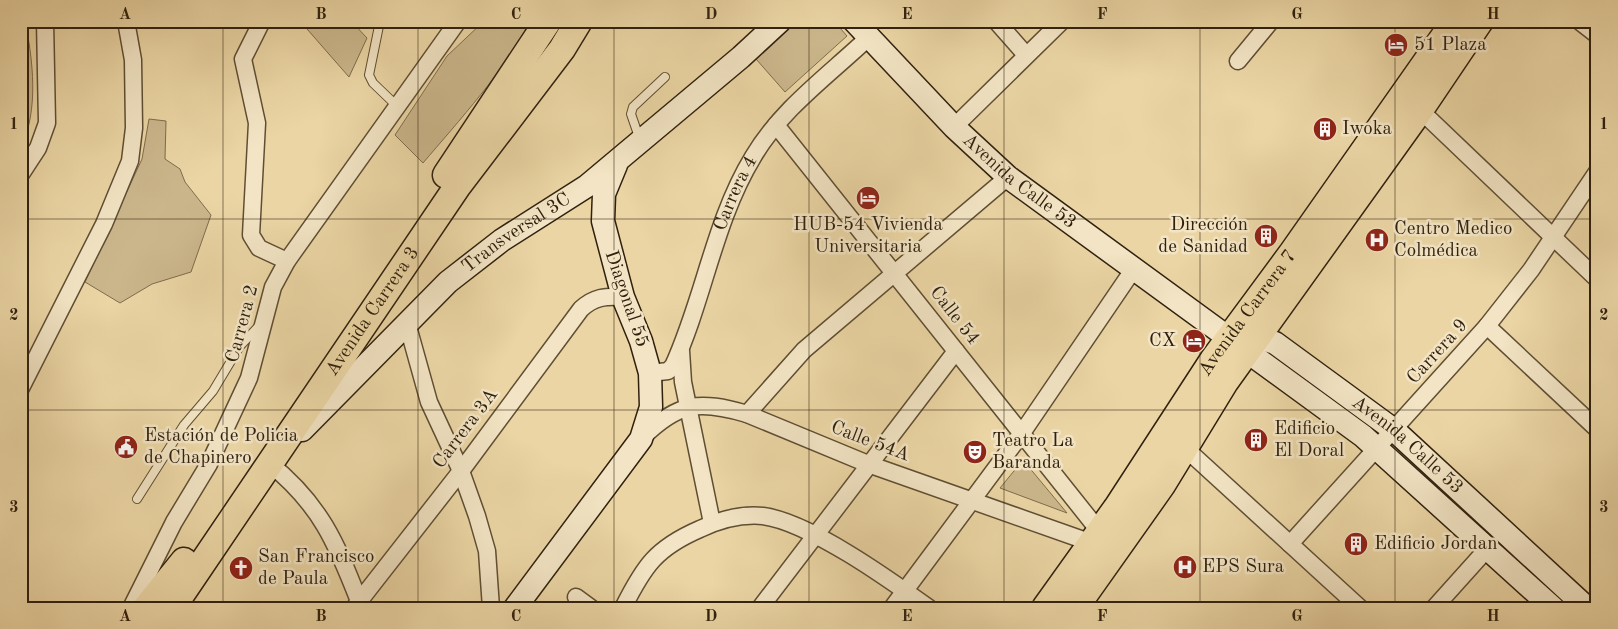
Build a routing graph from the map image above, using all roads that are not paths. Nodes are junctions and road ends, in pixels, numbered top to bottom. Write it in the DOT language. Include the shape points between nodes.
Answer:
graph roads {
  1 [pos="45,21"];
  2 [pos="126,21"];
  3 [pos="262,21"];
  4 [pos="380,21"];
  5 [pos="458,21"];
  6 [pos="548,21"];
  7 [pos="579,21"];
  8 [pos="780,21"];
  9 [pos="996,21"];
  10 [pos="1062,21"];
  11 [pos="1271,21"];
  12 [pos="1480,21"];
  13 [pos="1579,21"];
  14 [pos="1447,25"];
  15 [pos="861,29"];
  16 [pos="1597,35"];
  17 [pos="1026,55"];
  18 [pos="1238,61"];
  19 [pos="665,78"];
  20 [pos="398,107"];
  21 [pos="1420,110"];
  22 [pos="776,125"];
  23 [pos="954,127"];
  24 [pos="640,142"];
  25 [pos="619,159"];
  26 [pos="1597,172"];
  27 [pos="21,174"];
  28 [pos="1008,178"];
  29 [pos="1553,237"];
  30 [pos="287,261"];
  31 [pos="1133,270"];
  32 [pos="895,274"];
  33 [pos="1597,279"];
  34 [pos="623,297"];
  35 [pos="408,323"];
  36 [pos="262,324"];
  37 [pos="1487,326"];
  38 [pos="1242,340"];
  39 [pos="681,349"];
  40 [pos="956,352"];
  41 [pos="650,373"];
  42 [pos="21,388"];
  43 [pos="688,407"];
  44 [pos="747,414"];
  45 [pos="1597,429"];
  46 [pos="1394,430"];
  47 [pos="1022,433"];
  48 [pos="641,439"];
  49 [pos="1185,448"];
  50 [pos="1377,448"];
  51 [pos="269,463"];
  52 [pos="868,464"];
  53 [pos="461,471"];
  54 [pos="137,499"];
  55 [pos="970,500"];
  56 [pos="712,523"];
  57 [pos="814,536"];
  58 [pos="1096,537"];
  59 [pos="1290,544"];
  60 [pos="1487,549"];
  61 [pos="904,590"];
  62 [pos="576,597"];
  63 [pos="356,604"];
  64 [pos="131,608"];
  65 [pos="146,608"];
  66 [pos="172,608"];
  67 [pos="491,608"];
  68 [pos="515,608"];
  69 [pos="591,608"];
  70 [pos="623,608"];
  71 [pos="760,608"];
  72 [pos="892,608"];
  73 [pos="929,608"];
  74 [pos="1045,608"];
  75 [pos="1075,608"];
  76 [pos="1360,608"];
  77 [pos="1434,608"];
  78 [pos="1553,608"];
  79 [pos="1588,608"];
  1 -- 27 [label="street" via="47,123 38,148"];
  2 -- 42 [label="street" via="133,60 134,128 130,161 104,224"];
  3 -- 30 [label="street" via="243,59 257,123 251,235 259,248"];
  4 -- 20 [label="lane" via="369,75"];
  5 -- 20 [label="street, Carrera 2"];
  6 -- 65 [label="main road, Avenida Carrera 3" via="193,548"];
  7 -- 51 [label="main road, Avenida Carrera 3" via="562,49 458,187"];
  8 -- 24 [label="main road, Transversal 3C"];
  9 -- 17 [label="street"];
  10 -- 17 [label="street"];
  11 -- 18 [label="street"];
  12 -- 21 [label="main road, Avenida Carrera 7"];
  13 -- 16 [label="street"];
  14 -- 38 [label="main road, Avenida Carrera 7"];
  15 -- 22 [label="street, Carrera 4"];
  15 -- 23 [label="main road, Avenida Calle 53"];
  17 -- 23 [label="street"];
  19 -- 24 [label="lane" via="633,107 631,114"];
  20 -- 30 [label="street, Carrera 2"];
  21 -- 29 [label="street"];
  21 -- 38 [label="main road, Avenida Carrera 7"];
  22 -- 32 [label="street, Calle 54"];
  22 -- 39 [label="street, Carrera 4" via="753,157 733,197"];
  23 -- 28 [label="main road, Avenida Calle 53"];
  24 -- 25 [label="main road, Transversal 3C"];
  25 -- 34 [label="main road, Diagonal 55" via="608,181 602,207 605,234"];
  25 -- 35 [label="main road, Transversal 3C" via="587,186 477,258"];
  26 -- 29 [label="street, Carrera 9"];
  28 -- 31 [label="main road, Avenida Calle 53"];
  28 -- 32 [label="street"];
  29 -- 33 [label="street"];
  29 -- 37 [label="street, Carrera 9" via="1532,270"];
  30 -- 36 [label="street, Carrera 2" via="272,287"];
  31 -- 38 [label="main road, Avenida Calle 53" via="1203,320"];
  31 -- 47 [label="street"];
  32 -- 40 [label="street, Calle 54"];
  32 -- 44 [label="street" via="804,350"];
  34 -- 41 [label="main road, Diagonal 55"];
  34 -- 53 [label="street, Carrera 3A" via="605,296 588,302 581,309"];
  35 -- 51 [label="main road, Transversal 3C"];
  35 -- 53 [label="street" via="429,402"];
  36 -- 54 [label="lane" via="240,346 213,391 184,425"];
  36 -- 64 [label="street, Carrera 2" via="249,378 209,464 174,522"];
  37 -- 45 [label="street"];
  37 -- 46 [label="street, Carrera 9"];
  38 -- 46 [label="main road, Avenida Calle 53" via="1275,343"];
  38 -- 49 [label="main road, Avenida Carrera 7" via="1225,382"];
  38 -- 50 [label="main road, Avenida Calle 53"];
  38 -- 58 [label="main road, Avenida Carrera 7"];
  39 -- 41 [label="street, Carrera 4" via="668,371"];
  39 -- 43 [label="street"];
  40 -- 47 [label="street, Calle 54"];
  40 -- 52 [label="street"];
  41 -- 48 [label="main road, Diagonal 55" via="651,407"];
  43 -- 44 [label="street, Calle 54A" via="708,406"];
  43 -- 48 [label="street, Calle 54A" via="668,414"];
  43 -- 56 [label="street"];
  44 -- 52 [label="street, Calle 54A"];
  46 -- 50 [label="street, Carrera 9"];
  46 -- 79 [label="main road, Avenida Calle 53"];
  47 -- 55 [label="street"];
  47 -- 58 [label="street, Calle 54"];
  48 -- 68 [label="main road"];
  49 -- 59 [label="street"];
  49 -- 75 [label="main road, Avenida Carrera 7" via="1144,513"];
  50 -- 59 [label="street, Carrera 9"];
  50 -- 60 [label="main road, Avenida Calle 53"];
  51 -- 63 [label="street" via="301,490 319,514 338,548"];
  51 -- 66 [label="main road, Avenida Carrera 3"];
  52 -- 55 [label="street, Calle 54A"];
  52 -- 57 [label="street"];
  53 -- 63 [label="street, Carrera 3A"];
  53 -- 67 [label="street" via="487,551"];
  55 -- 58 [label="street, Calle 54A"];
  55 -- 61 [label="street"];
  56 -- 57 [label="street" via="736,517 762,516"];
  56 -- 70 [label="street" via="674,540 655,556 637,579"];
  57 -- 61 [label="street"];
  57 -- 71 [label="street"];
  58 -- 74 [label="main road, Avenida Carrera 7"];
  59 -- 76 [label="street"];
  60 -- 77 [label="street"];
  60 -- 78 [label="main road, Avenida Calle 53"];
  61 -- 72 [label="street"];
  61 -- 73 [label="street"];
  62 -- 69 [label="street"];
}
